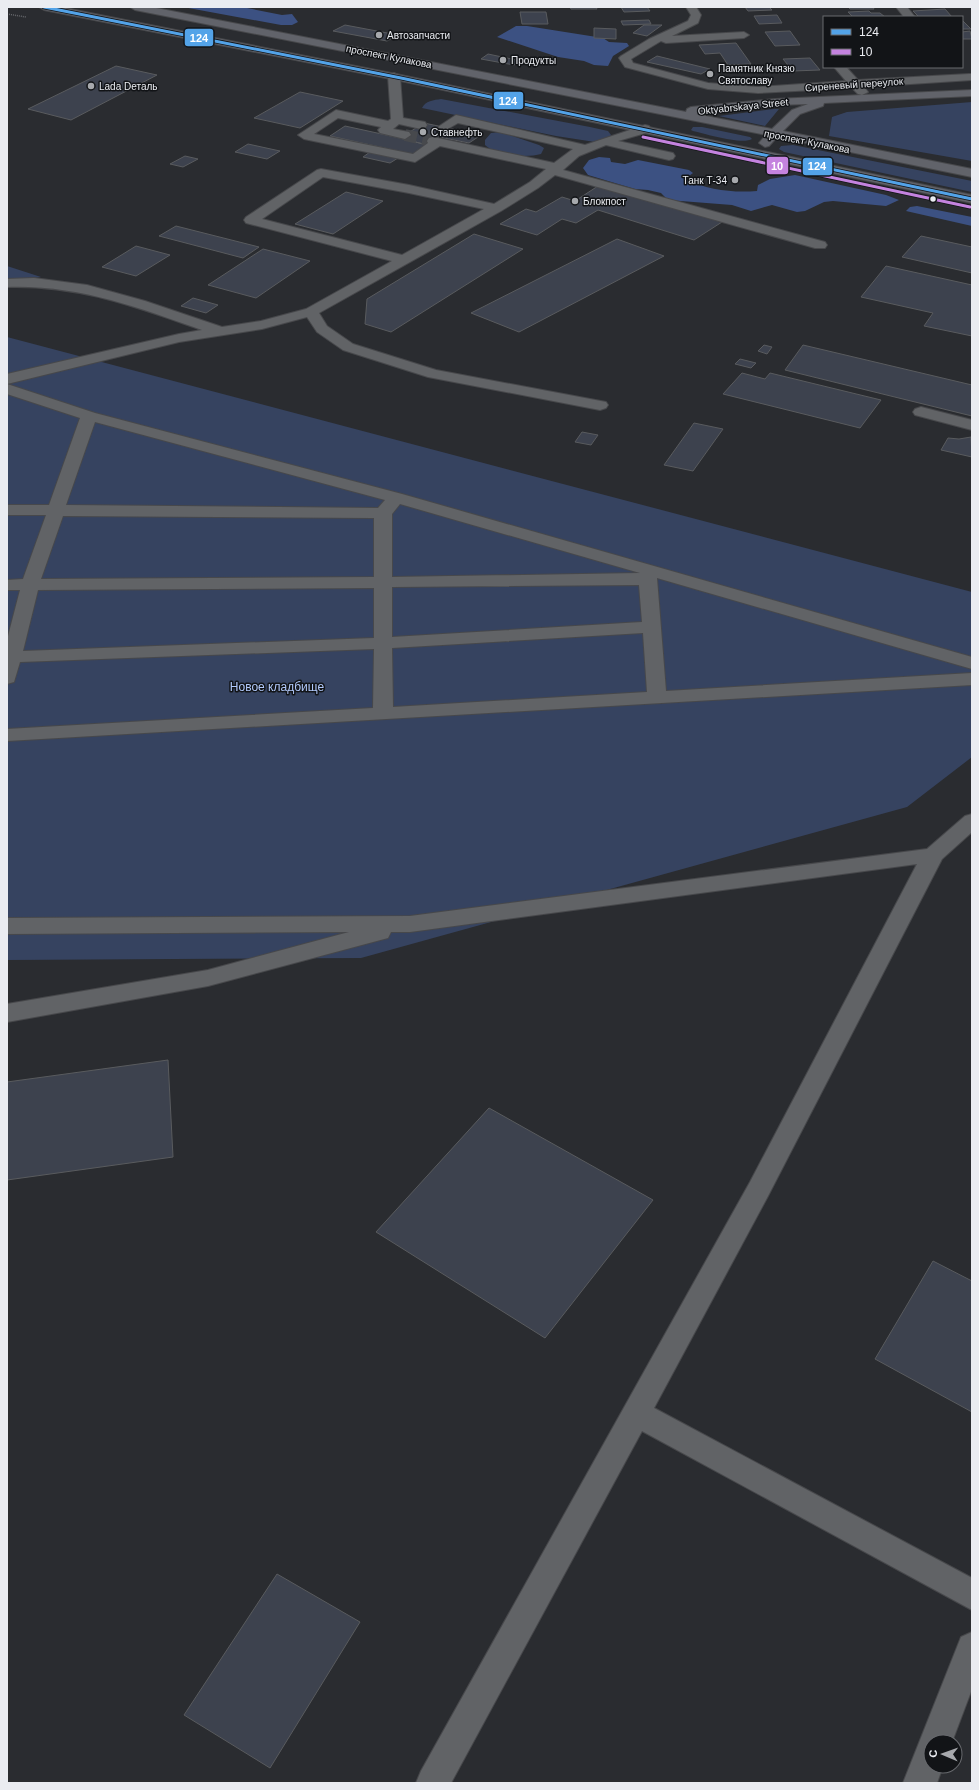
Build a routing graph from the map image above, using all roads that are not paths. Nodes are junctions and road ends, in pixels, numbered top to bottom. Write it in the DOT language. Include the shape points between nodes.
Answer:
graph roads {
  1 [pos="44,7"];
  2 [pos="135,7"];
  3 [pos="691,7"];
  4 [pos="901,7"];
  5 [pos="909,16"];
  6 [pos="744,34"];
  7 [pos="653,41"];
  8 [pos="841,68"];
  9 [pos="960,68"];
  10 [pos="394,76"];
  11 [pos="971,78"];
  12 [pos="856,84"];
  13 [pos="972,93"];
  14 [pos="867,97"];
  15 [pos="844,99"];
  16 [pos="642,106"];
  17 [pos="708,108"];
  18 [pos="677,113"];
  19 [pos="394,122"];
  20 [pos="421,125"];
  21 [pos="444,127"];
  22 [pos="498,127"];
  23 [pos="645,129"];
  24 [pos="405,135"];
  25 [pos="775,135"];
  26 [pos="607,142"];
  27 [pos="480,143"];
  28 [pos="588,149"];
  29 [pos="753,152"];
  30 [pos="669,156"];
  31 [pos="556,169"];
  32 [pos="972,173"];
  33 [pos="972,199"];
  34 [pos="496,208"];
  35 [pos="820,245"];
  36 [pos="406,260"];
  37 [pos="7,283"];
  38 [pos="311,312"];
  39 [pos="221,331"];
  40 [pos="7,379"];
  41 [pos="7,389"];
  42 [pos="600,405"];
  43 [pos="921,412"];
  44 [pos="89,416"];
  45 [pos="972,424"];
  46 [pos="396,498"];
  47 [pos="7,510"];
  48 [pos="57,510"];
  49 [pos="383,513"];
  50 [pos="648,575"];
  51 [pos="382,583"];
  52 [pos="7,585"];
  53 [pos="30,585"];
  54 [pos="652,627"];
  55 [pos="382,644"];
  56 [pos="9,657"];
  57 [pos="972,663"];
  58 [pos="7,678"];
  59 [pos="972,679"];
  60 [pos="657,696"];
  61 [pos="383,712"];
  62 [pos="7,735"];
  63 [pos="972,821"];
  64 [pos="933,855"];
  65 [pos="410,924"];
  66 [pos="7,926"];
  67 [pos="7,1013"];
  68 [pos="636,1413"];
  69 [pos="972,1595"];
  70 [pos="972,1648"];
  71 [pos="939,1734"];
  72 [pos="433,1783"];
  1 -- 10 [label="main road, проспект Кулакова"];
  2 -- 16 [label="main road, проспект Кулакова"];
  3 -- 7 [label="street, Сиреневый переулок" via="696,15 693,22"];
  4 -- 5 [label="street"];
  6 -- 7 [label="street"];
  7 -- 12 [label="street, Сиреневый переулок" via="625,58 629,65 708,86 735,89"];
  8 -- 12 [label="street"];
  9 -- 11 [label="street"];
  10 -- 19 [label="street"];
  10 -- 23 [label="main road, проспект Кулакова"];
  11 -- 12 [label="street, Сиреневый переулок"];
  12 -- 14 [label="street"];
  13 -- 14 [label="main road, Oktyabrskaya Street"];
  14 -- 15 [label="main road, Oktyabrskaya Street"];
  15 -- 17 [label="main road, Oktyabrskaya Street"];
  15 -- 25 [label="main road, Oktyabrskaya Street" via="796,112"];
  16 -- 17 [label="main road, проспект Кулакова"];
  16 -- 18 [label="main road, проспект Кулакова"];
  17 -- 18 [label="main road, Oktyabrskaya Street"];
  18 -- 23 [label="main road, Oktyabrskaya Street"];
  18 -- 25 [label="main road, проспект Кулакова"];
  19 -- 20 [label="street"];
  19 -- 24 [label="street" via="384,130"];
  19 -- 27 [label="street" via="336,114 304,135 415,158 435,142"];
  21 -- 22 [label="street" via="456,119"];
  22 -- 27 [label="street"];
  22 -- 28 [label="street"];
  23 -- 26 [label="street"];
  23 -- 29 [label="main road, проспект Кулакова"];
  25 -- 29 [label="main road, Oktyabrskaya Street"];
  25 -- 32 [label="main road, проспект Кулакова"];
  26 -- 28 [label="street"];
  26 -- 30 [label="street"];
  27 -- 31 [label="street"];
  28 -- 31 [label="street" via="576,153"];
  29 -- 33 [label="main road, проспект Кулакова"];
  31 -- 34 [label="street"];
  31 -- 35 [label="street"];
  34 -- 36 [label="street"];
  34 -- 36 [label="street" via="320,173 250,220"];
  36 -- 38 [label="street"];
  37 -- 39 [label="street" via="25,281 59,284 99,292"];
  38 -- 39 [label="street" via="262,325"];
  38 -- 42 [label="street" via="322,329 348,347 433,374"];
  39 -- 40 [label="street" via="179,338"];
  41 -- 44 [label="street"];
  43 -- 45 [label="street"];
  44 -- 46 [label="street"];
  44 -- 48 [label="street"];
  46 -- 49 [label="street"];
  46 -- 50 [label="street"];
  47 -- 48 [label="street"];
  48 -- 49 [label="street"];
  48 -- 53 [label="street"];
  49 -- 51 [label="street"];
  50 -- 51 [label="street"];
  50 -- 54 [label="street"];
  50 -- 57 [label="street"];
  51 -- 53 [label="street"];
  51 -- 55 [label="street"];
  52 -- 53 [label="street"];
  53 -- 56 [label="street"];
  54 -- 55 [label="street"];
  54 -- 60 [label="street"];
  55 -- 56 [label="street"];
  55 -- 61 [label="street"];
  56 -- 58 [label="street"];
  59 -- 60 [label="street"];
  60 -- 61 [label="street"];
  61 -- 62 [label="street"];
  63 -- 64 [label="street"];
  64 -- 65 [label="street"];
  64 -- 68 [label="street" via="759,1189"];
  65 -- 66 [label="street"];
  65 -- 67 [label="street" via="208,978"];
  68 -- 69 [label="street"];
  68 -- 72 [label="street"];
  70 -- 71 [label="street"];
}
